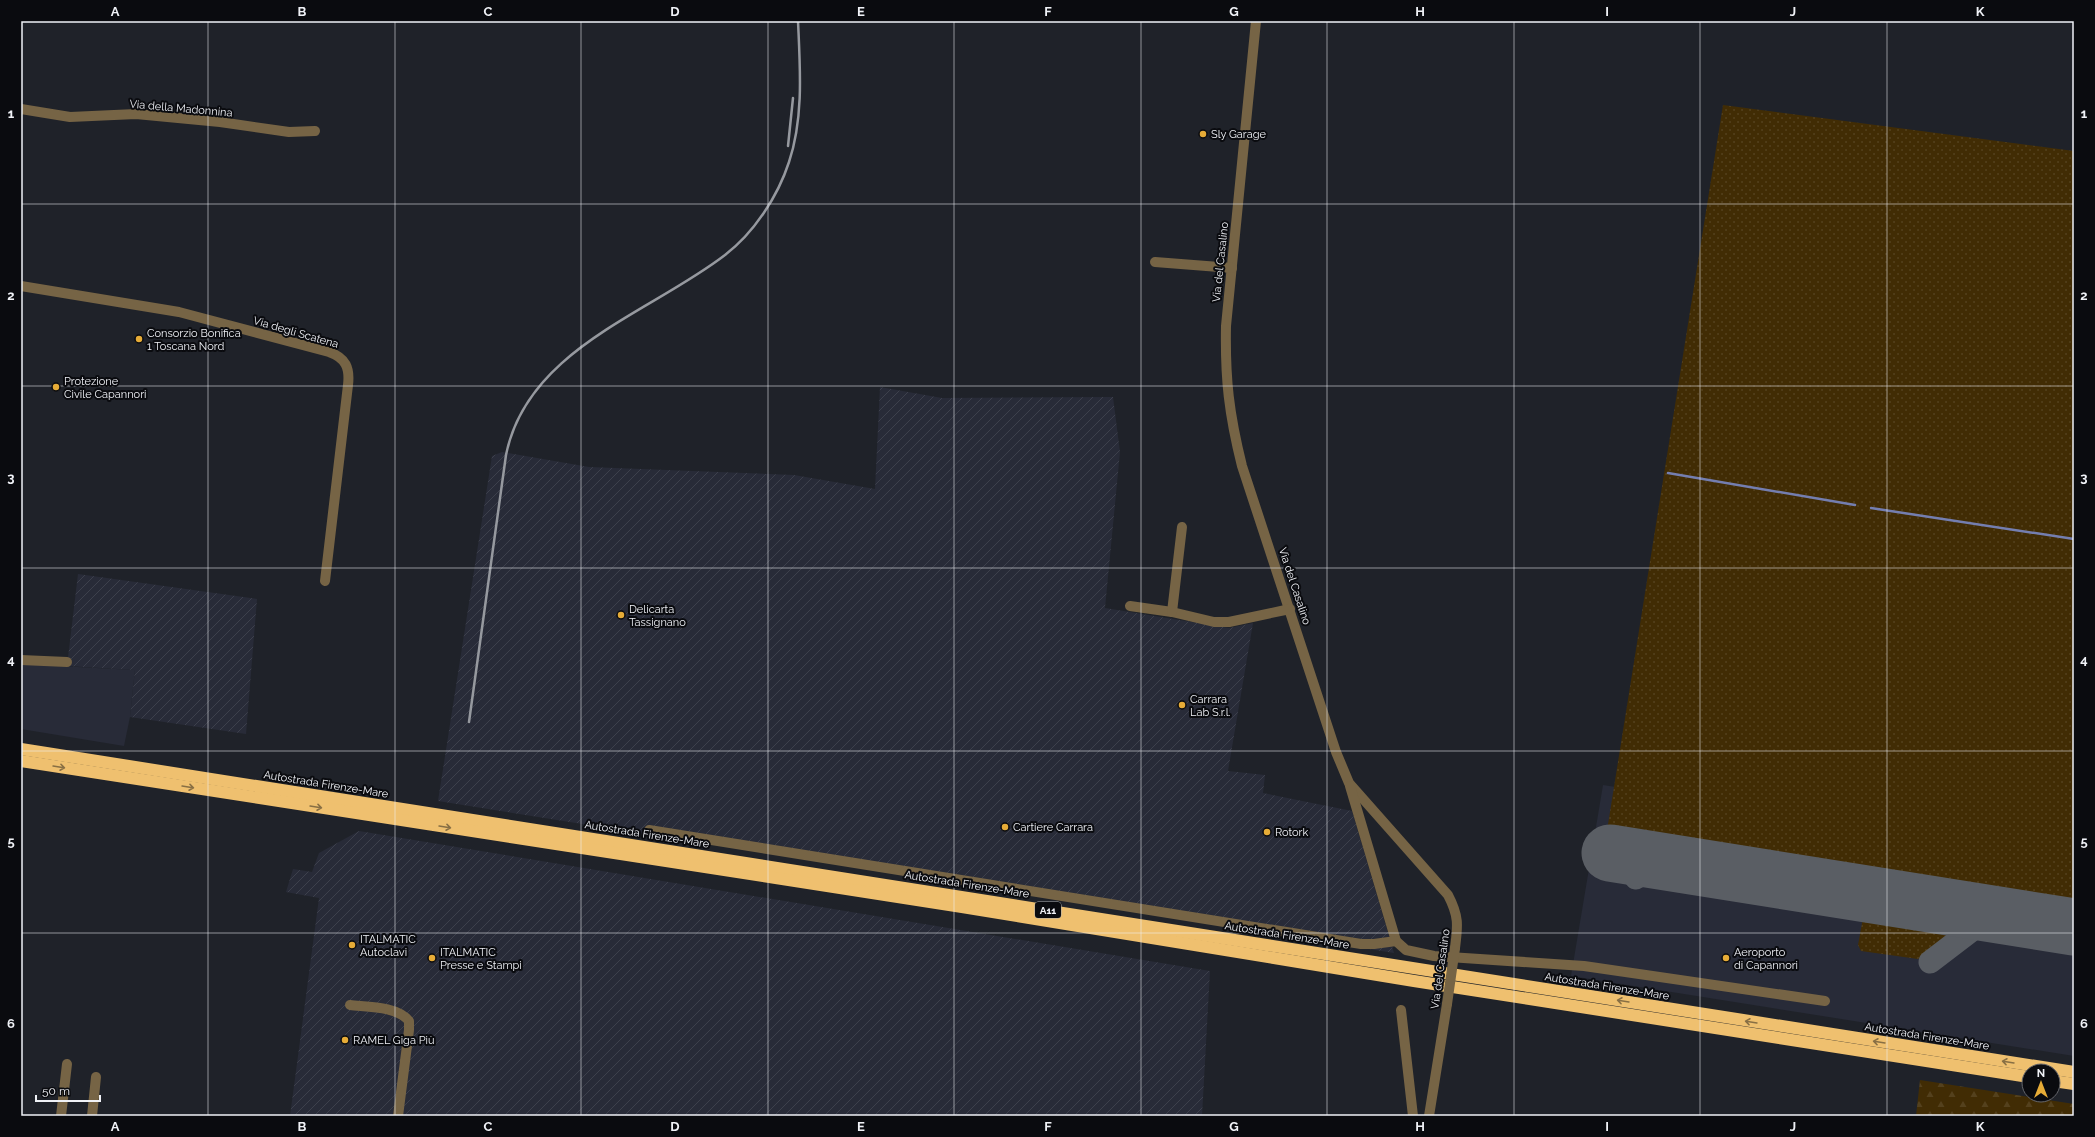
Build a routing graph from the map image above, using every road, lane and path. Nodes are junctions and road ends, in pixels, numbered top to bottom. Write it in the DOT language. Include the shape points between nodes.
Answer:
graph roads {
  1 [pos="1256,21"];
  2 [pos="21,109"];
  3 [pos="315,131"];
  4 [pos="1156,262"];
  5 [pos="1232,268"];
  6 [pos="21,286"];
  7 [pos="1182,527"];
  8 [pos="325,581"];
  9 [pos="1130,606"];
  10 [pos="1290,609"];
  11 [pos="1172,612"];
  12 [pos="21,660"];
  13 [pos="67,662"];
  14 [pos="21,749"];
  15 [pos="21,761"];
  16 [pos="1348,783"];
  17 [pos="649,830"];
  18 [pos="1396,941"];
  19 [pos="1825,1001"];
  20 [pos="350,1005"];
  21 [pos="1401,1010"];
  22 [pos="67,1064"];
  23 [pos="2074,1072"];
  24 [pos="2021,1076"];
  25 [pos="96,1078"];
  26 [pos="2061,1082"];
  27 [pos="2074,1084"];
  28 [pos="61,1116"];
  29 [pos="92,1116"];
  30 [pos="398,1116"];
  31 [pos="1413,1116"];
  32 [pos="1429,1116"];
  1 -- 5 [label="street, Via del Casalino"];
  2 -- 3 [label="street, Via della Madonnina" via="70,117 136,114 289,132"];
  4 -- 5 [label="street"];
  5 -- 10 [label="street, Via del Casalino" via="1225,363 1232,425 1242,466"];
  6 -- 8 [label="street, Via degli Scatena" via="179,312 340,357 348,367 348,386"];
  7 -- 11 [label="street"];
  9 -- 11 [label="street"];
  10 -- 11 [label="street" via="1224,622 1208,621"];
  10 -- 16 [label="street, Via del Casalino"];
  12 -- 13 [label="street"];
  23 -- 14 [label="highway, Autostrada Firenze-Mare / A11, one-way"];
  15 -- 24 [label="highway, A11, one-way" via="962,907"];
  16 -- 18 [label="street"];
  16 -- 32 [label="street, Via del Casalino, bridge" via="1448,895 1456,911 1458,923 1455,948"];
  17 -- 18 [label="street" via="1361,944"];
  18 -- 19 [label="street" via="1406,950 1434,956 1584,966"];
  20 -- 30 [label="street" via="387,1010 401,1015 409,1022"];
  21 -- 31 [label="street"];
  22 -- 28 [label="street"];
  25 -- 29 [label="street"];
  26 -- 27 [label="highway"];
}
